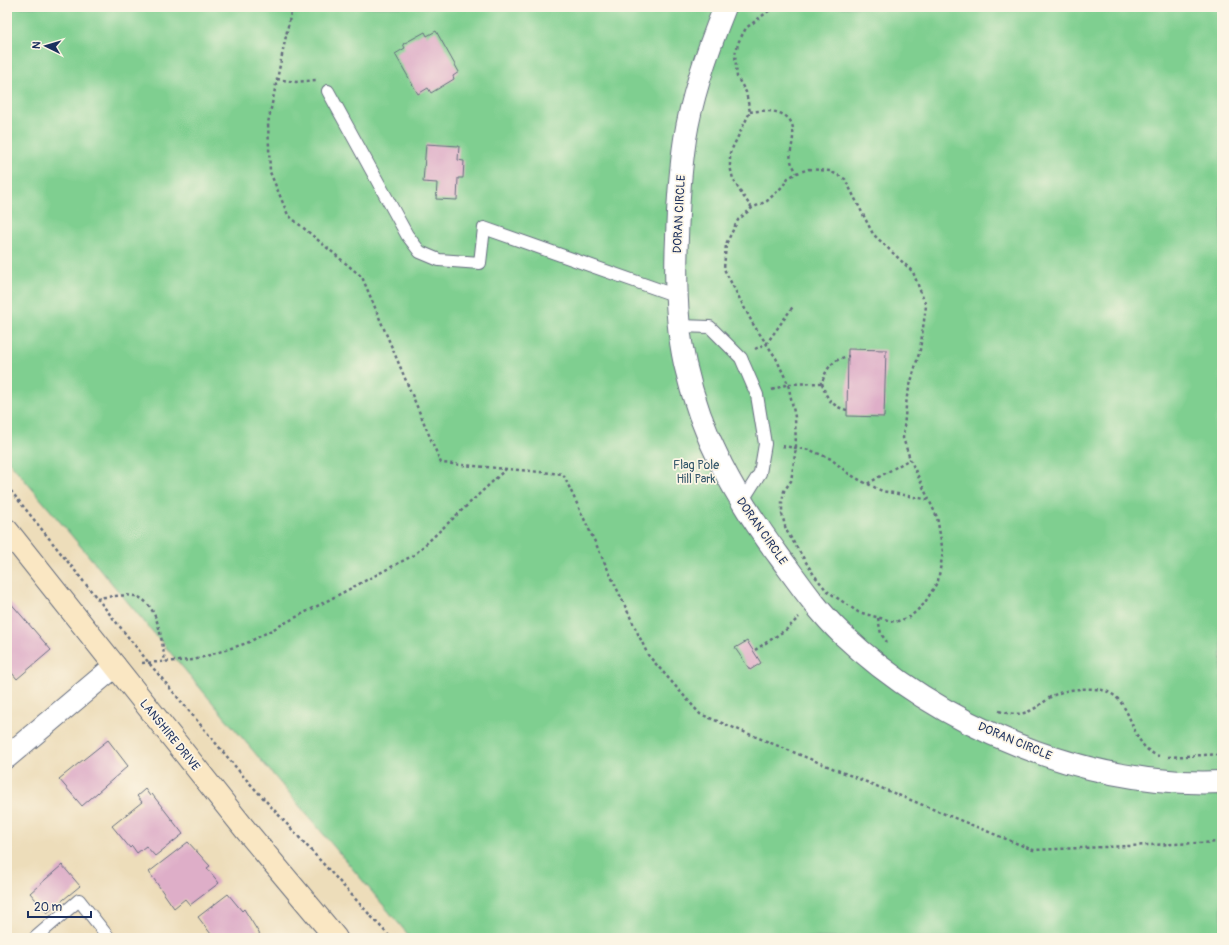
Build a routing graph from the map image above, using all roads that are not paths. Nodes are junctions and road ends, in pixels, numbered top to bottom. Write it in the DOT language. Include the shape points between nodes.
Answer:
graph roads {
  1 [pos="725,7"];
  2 [pos="328,91"];
  3 [pos="677,296"];
  4 [pos="679,326"];
  5 [pos="741,503"];
  6 [pos="7,530"];
  7 [pos="115,666"];
  8 [pos="7,757"];
  9 [pos="1222,782"];
  10 [pos="35,938"];
  11 [pos="109,938"];
  12 [pos="336,938"];
  1 -- 3 [label="street, DORAN CIRCLE" via="698,85 685,136 679,194"];
  2 -- 3 [label="lane" via="407,235 420,252 439,260 480,263 484,228"];
  3 -- 4 [label="street, DORAN CIRCLE"];
  4 -- 5 [label="street, DORAN CIRCLE" via="685,363 705,431"];
  4 -- 5 [label="lane" via="710,327 741,358 757,395 766,444 760,473"];
  5 -- 9 [label="street, DORAN CIRCLE" via="821,597 839,631 877,665 914,692 945,710 1017,744 1057,759 1101,771 1157,780"];
  6 -- 7 [label="street, LANSHIRE DRIVE"];
  7 -- 8 [label="street"];
  7 -- 12 [label="street, LANSHIRE DRIVE"];
  10 -- 11 [label="lane" via="79,900"];
}
